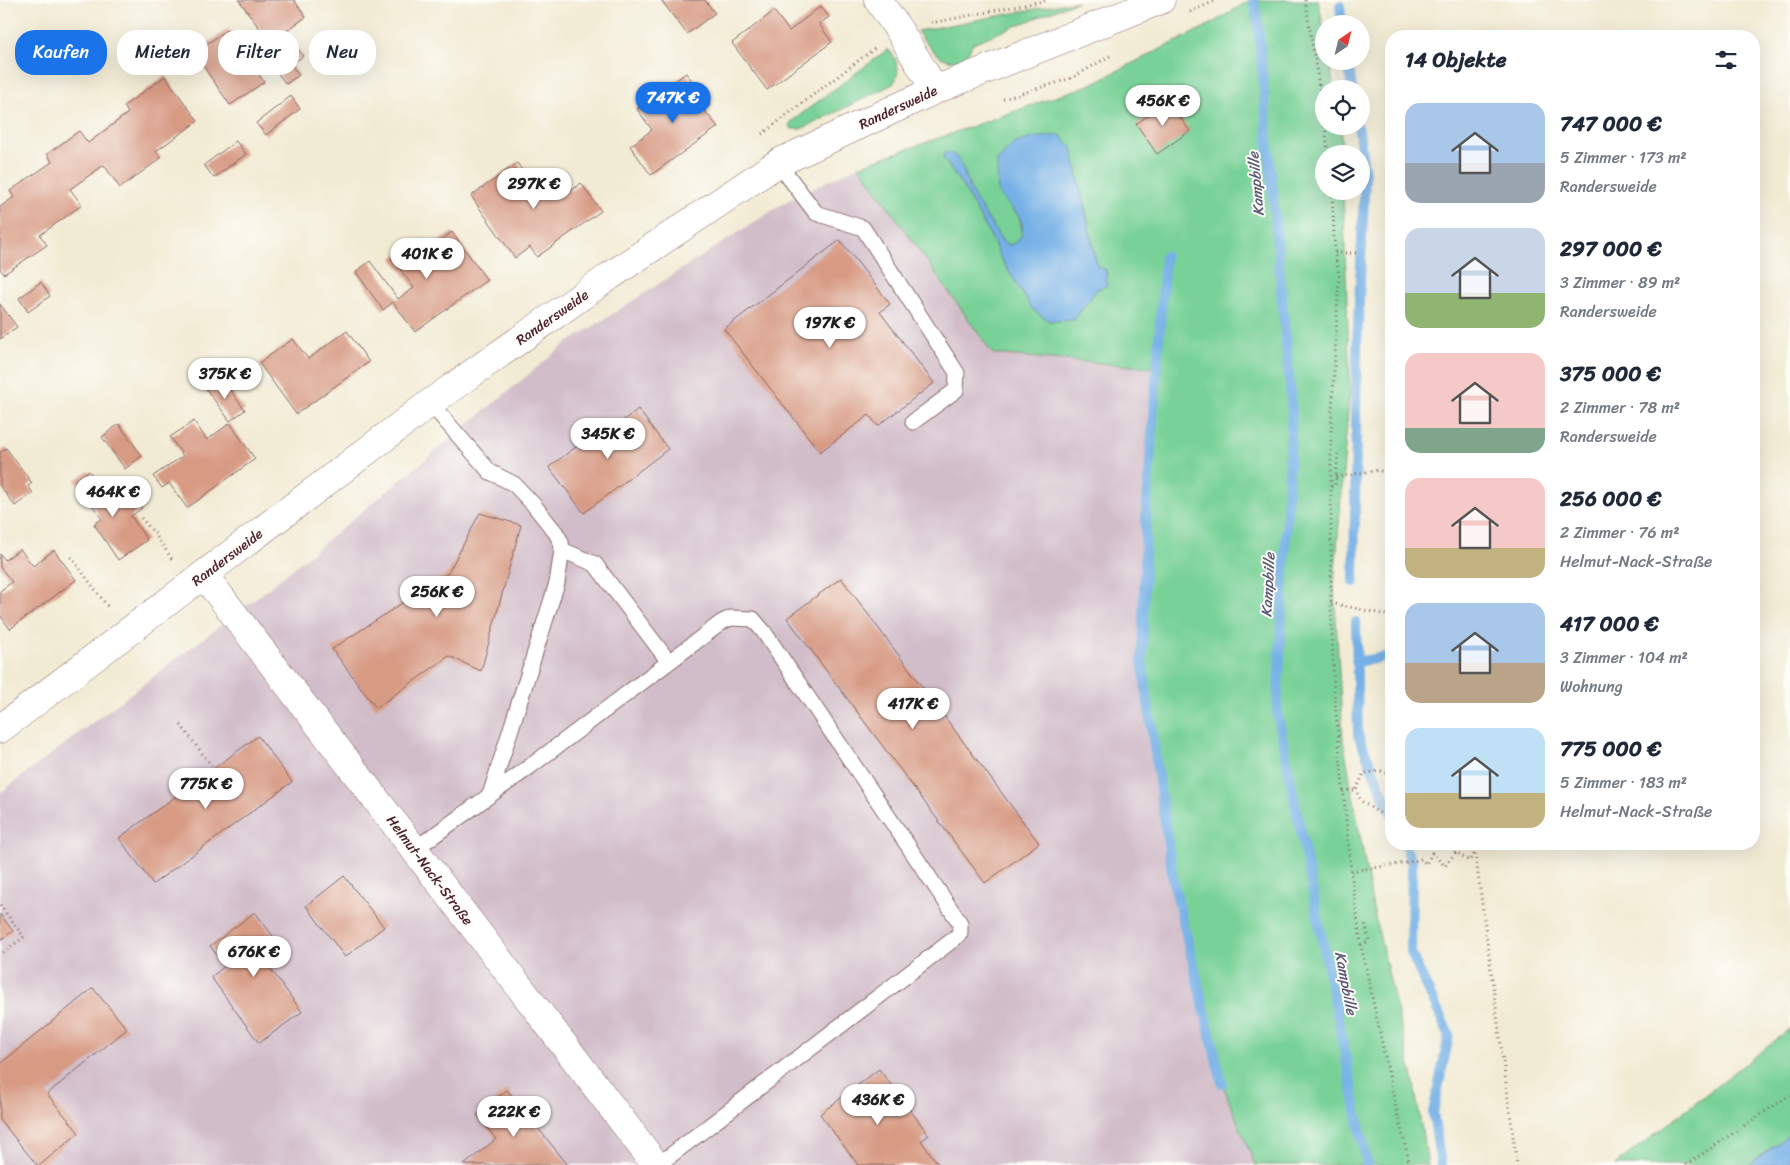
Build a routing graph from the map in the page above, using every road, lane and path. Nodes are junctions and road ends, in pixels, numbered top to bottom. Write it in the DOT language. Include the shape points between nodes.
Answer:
graph roads {
  1 [pos="878,0"];
  2 [pos="1161,0"];
  3 [pos="1217,0"];
  4 [pos="1305,0"];
  5 [pos="1188,14"];
  6 [pos="1113,55"];
  7 [pos="1318,80"];
  8 [pos="935,90"];
  9 [pos="999,101"];
  10 [pos="778,162"];
  11 [pos="1332,200"];
  12 [pos="1335,253"];
  13 [pos="1358,253"];
  14 [pos="430,403"];
  15 [pos="914,422"];
  16 [pos="1338,454"];
  17 [pos="1331,461"];
  18 [pos="1337,461"];
  19 [pos="1385,473"];
  20 [pos="1336,477"];
  21 [pos="1331,487"];
  22 [pos="141,518"];
  23 [pos="562,550"];
  24 [pos="72,557"];
  25 [pos="197,580"];
  26 [pos="1330,603"];
  27 [pos="1385,615"];
  28 [pos="127,633"];
  29 [pos="669,662"];
  30 [pos="181,725"];
  31 [pos="0,729"];
  32 [pos="213,768"];
  33 [pos="1385,773"];
  34 [pos="1356,790"];
  35 [pos="1343,791"];
  36 [pos="490,795"];
  37 [pos="1385,815"];
  38 [pos="415,849"];
  39 [pos="1475,850"];
  40 [pos="1476,853"];
  41 [pos="1351,870"];
  42 [pos="0,905"];
  43 [pos="1365,923"];
  44 [pos="1367,932"];
  45 [pos="1360,934"];
  46 [pos="1361,945"];
  47 [pos="0,955"];
  48 [pos="1790,1095"];
  49 [pos="1517,1163"];
  50 [pos="657,1165"];
  51 [pos="1410,1165"];
  52 [pos="1512,1165"];
  53 [pos="1686,1165"];
  1 -- 8 [label="street"];
  2 -- 8 [label="street, Randersweide"];
  3 -- 5 [label="path"];
  4 -- 7 [label="path"];
  6 -- 9 [label="path" via="1072,78"];
  8 -- 10 [label="street, Randersweide"];
  10 -- 14 [label="street, Randersweide"];
  10 -- 15 [label="lane" via="816,213 863,228 957,373 956,390"];
  11 -- 12 [label="path"];
  12 -- 13 [label="path"];
  12 -- 17 [label="path" via="1339,276"];
  14 -- 23 [label="lane" via="490,472 514,484 533,504 556,533"];
  14 -- 25 [label="street, Randersweide"];
  16 -- 18 [label="path"];
  17 -- 18 [label="path"];
  17 -- 21 [label="path"];
  18 -- 20 [label="path"];
  19 -- 20 [label="path" via="1378,470"];
  20 -- 21 [label="path" via="1335,485"];
  21 -- 26 [label="path"];
  22 -- 25 [label="path"];
  23 -- 29 [label="lane" via="595,564"];
  23 -- 36 [label="lane" via="557,583"];
  24 -- 28 [label="path"];
  25 -- 28 [label="street, Randersweide"];
  25 -- 38 [label="street, Helmut-Nack-Straße"];
  26 -- 27 [label="path"];
  26 -- 35 [label="path"];
  28 -- 31 [label="street, Randersweide"];
  29 -- 36 [label="lane"];
  29 -- 50 [label="lane" via="722,622 731,618 753,619 960,924 960,933"];
  30 -- 32 [label="path"];
  33 -- 34 [label="path" via="1364,773"];
  34 -- 35 [label="path"];
  34 -- 37 [label="path" via="1361,801"];
  35 -- 41 [label="path"];
  36 -- 38 [label="lane"];
  38 -- 50 [label="street, Helmut-Nack-Straße"];
  39 -- 40 [label="path"];
  40 -- 41 [label="path" via="1469,861 1456,852 1445,866 1432,853 1426,864 1421,860"];
  40 -- 49 [label="path"];
  41 -- 45 [label="path"];
  42 -- 47 [label="path" via="24,937"];
  43 -- 44 [label="path"];
  44 -- 45 [label="path"];
  44 -- 46 [label="path" via="1369,941"];
  45 -- 46 [label="path"];
  46 -- 51 [label="path"];
  48 -- 53 [label="path"];
  49 -- 52 [label="path"];
}
